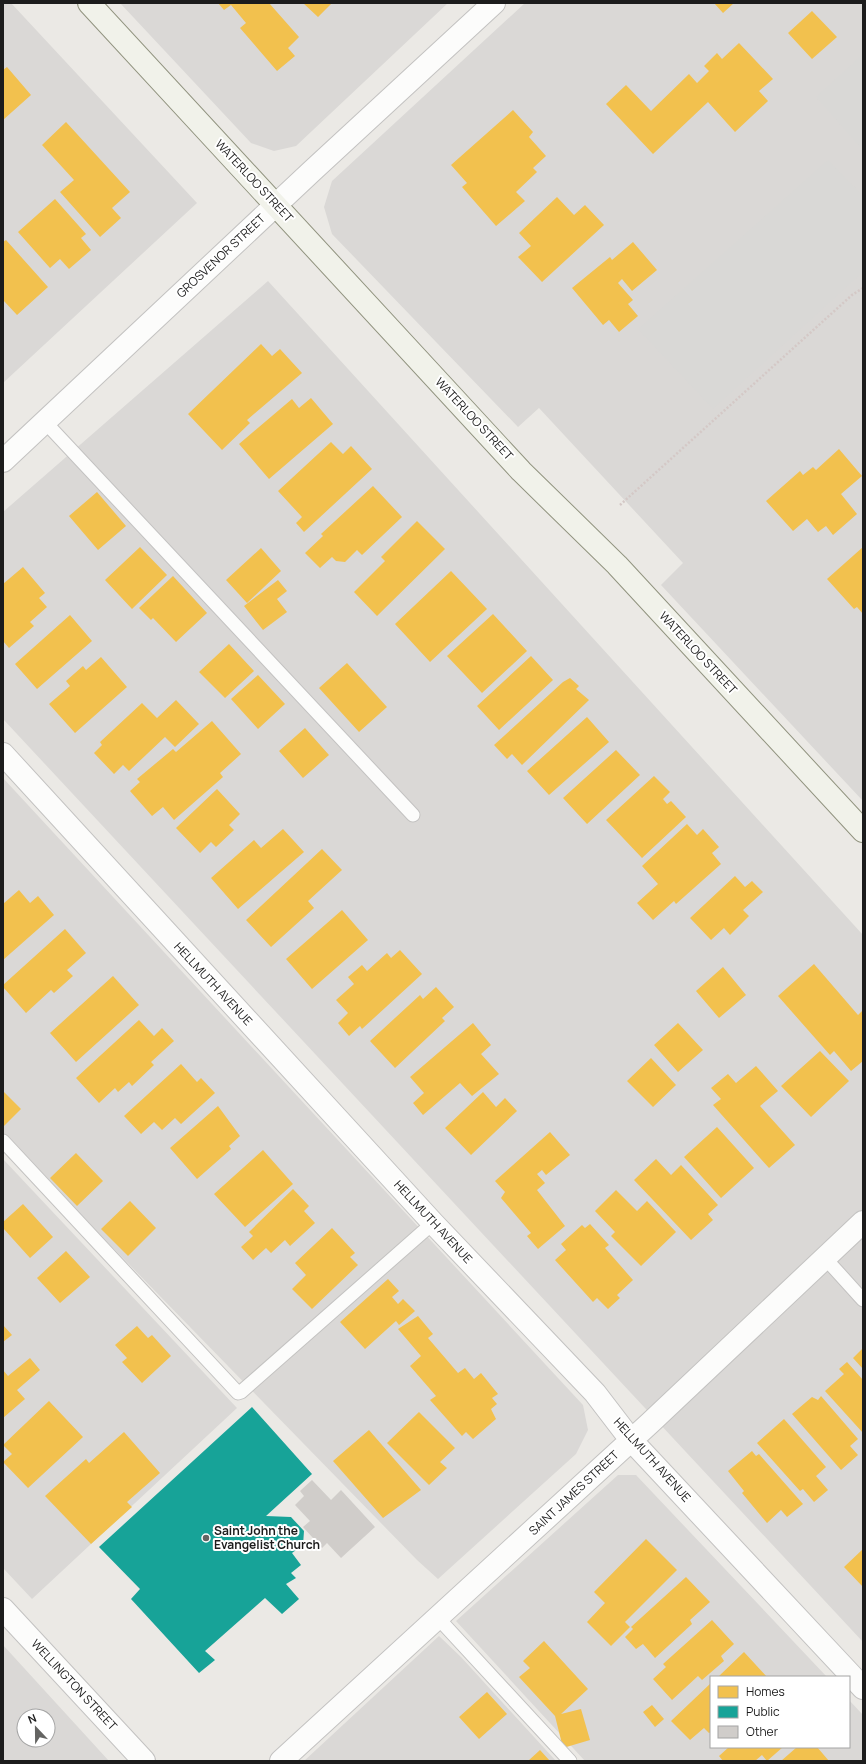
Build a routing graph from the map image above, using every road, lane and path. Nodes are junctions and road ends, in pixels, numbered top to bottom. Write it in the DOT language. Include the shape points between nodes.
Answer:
graph roads {
  1 [pos="89,3"];
  2 [pos="494,3"];
  3 [pos="276,205"];
  4 [pos="863,288"];
  5 [pos="45,422"];
  6 [pos="3,461"];
  7 [pos="620,504"];
  8 [pos="3,754"];
  9 [pos="413,815"];
  10 [pos="863,831"];
  11 [pos="3,1141"];
  12 [pos="863,1222"];
  13 [pos="433,1223"];
  14 [pos="825,1258"];
  15 [pos="863,1300"];
  16 [pos="631,1440"];
  17 [pos="3,1609"];
  18 [pos="438,1618"];
  19 [pos="863,1688"];
  20 [pos="144,1761"];
  21 [pos="282,1761"];
  22 [pos="570,1761"];
  1 -- 3 [label="street, WATERLOO STREET"];
  2 -- 3 [label="street, GROSVENOR STREET"];
  3 -- 5 [label="street, GROSVENOR STREET"];
  3 -- 10 [label="street, WATERLOO STREET" via="522,470 617,565"];
  4 -- 7 [label="path" via="852,295"];
  5 -- 6 [label="street, GROSVENOR STREET"];
  5 -- 9 [label="lane"];
  8 -- 13 [label="street, HELLMUTH AVENUE"];
  11 -- 13 [label="lane" via="238,1393"];
  12 -- 14 [label="street, SAINT JAMES STREET"];
  13 -- 16 [label="street, HELLMUTH AVENUE" via="595,1393"];
  14 -- 15 [label="lane"];
  14 -- 16 [label="street, SAINT JAMES STREET"];
  16 -- 18 [label="street, SAINT JAMES STREET"];
  16 -- 19 [label="street, HELLMUTH AVENUE"];
  17 -- 20 [label="street, WELLINGTON STREET"];
  18 -- 21 [label="street, SAINT JAMES STREET"];
  18 -- 22 [label="lane"];
}
